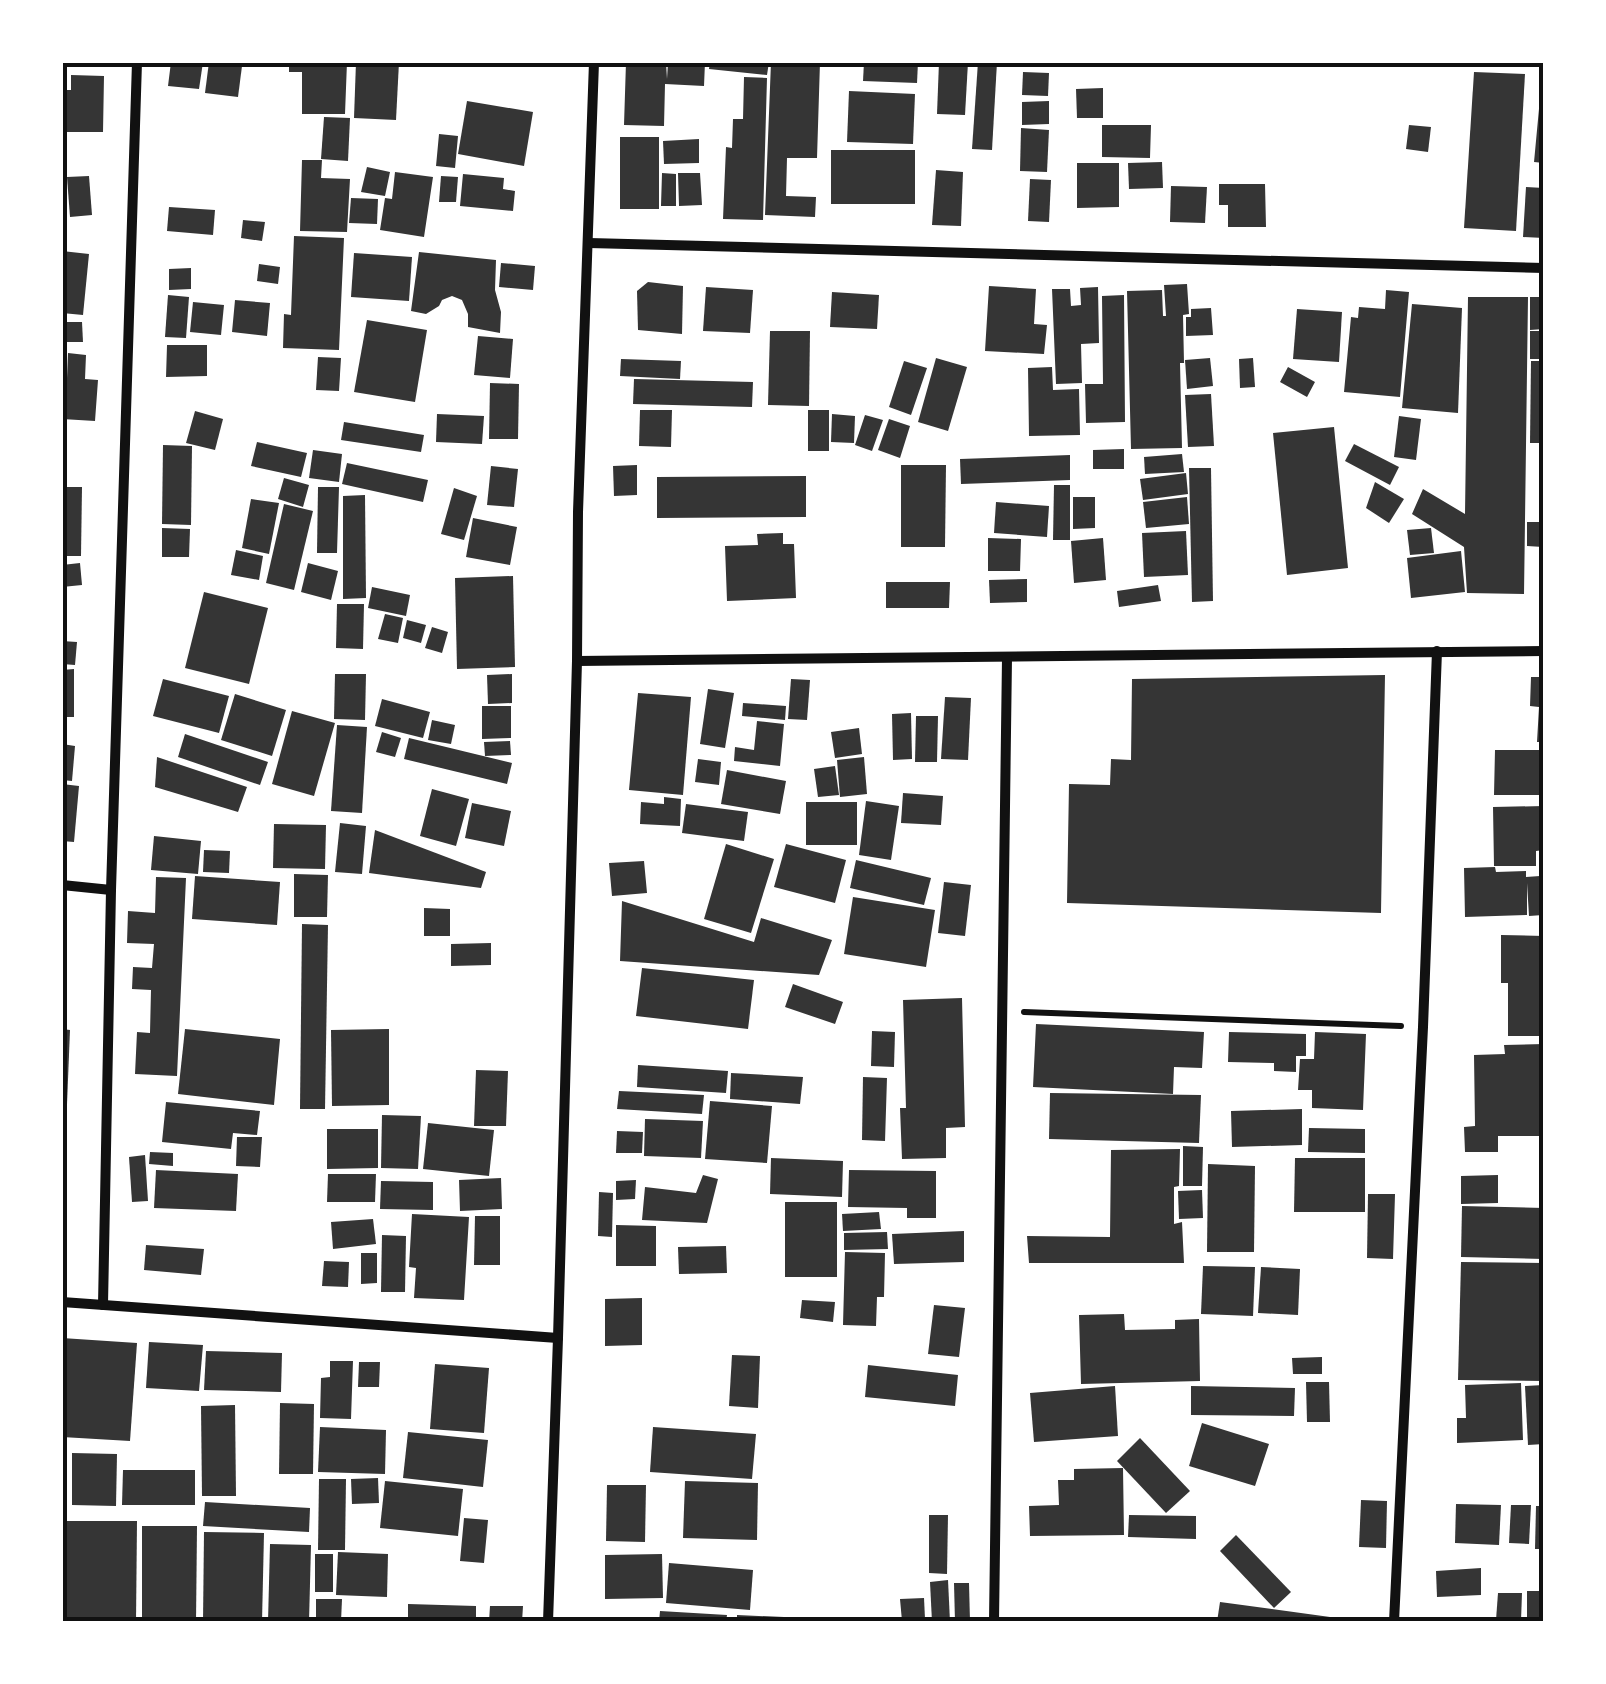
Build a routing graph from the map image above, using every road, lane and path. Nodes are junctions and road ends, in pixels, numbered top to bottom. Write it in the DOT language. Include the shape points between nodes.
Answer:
graph roads {
  1 [pos="138,62"];
  2 [pos="594,62"];
  3 [pos="589,243"];
  4 [pos="1544,268"];
  5 [pos="1438,651"];
  6 [pos="1544,651"];
  7 [pos="1007,658"];
  8 [pos="576,661"];
  9 [pos="62,885"];
  10 [pos="111,890"];
  11 [pos="1001,1012"];
  12 [pos="1423,1026"];
  13 [pos="62,1302"];
  14 [pos="104,1305"];
  15 [pos="558,1338"];
  16 [pos="548,1622"];
  17 [pos="994,1622"];
  18 [pos="1394,1622"];
  1 -- 10 [label="street"];
  2 -- 3 [label="street"];
  3 -- 4 [label="street"];
  3 -- 8 [label="street"];
  5 -- 6 [label="street"];
  5 -- 7 [label="street"];
  5 -- 12 [label="street"];
  7 -- 8 [label="street"];
  7 -- 11 [label="street"];
  8 -- 15 [label="street"];
  9 -- 10 [label="street"];
  10 -- 14 [label="street"];
  11 -- 12 [label="path"];
  11 -- 17 [label="street"];
  12 -- 18 [label="street"];
  13 -- 14 [label="street"];
  14 -- 15 [label="street"];
  15 -- 16 [label="street"];
}
